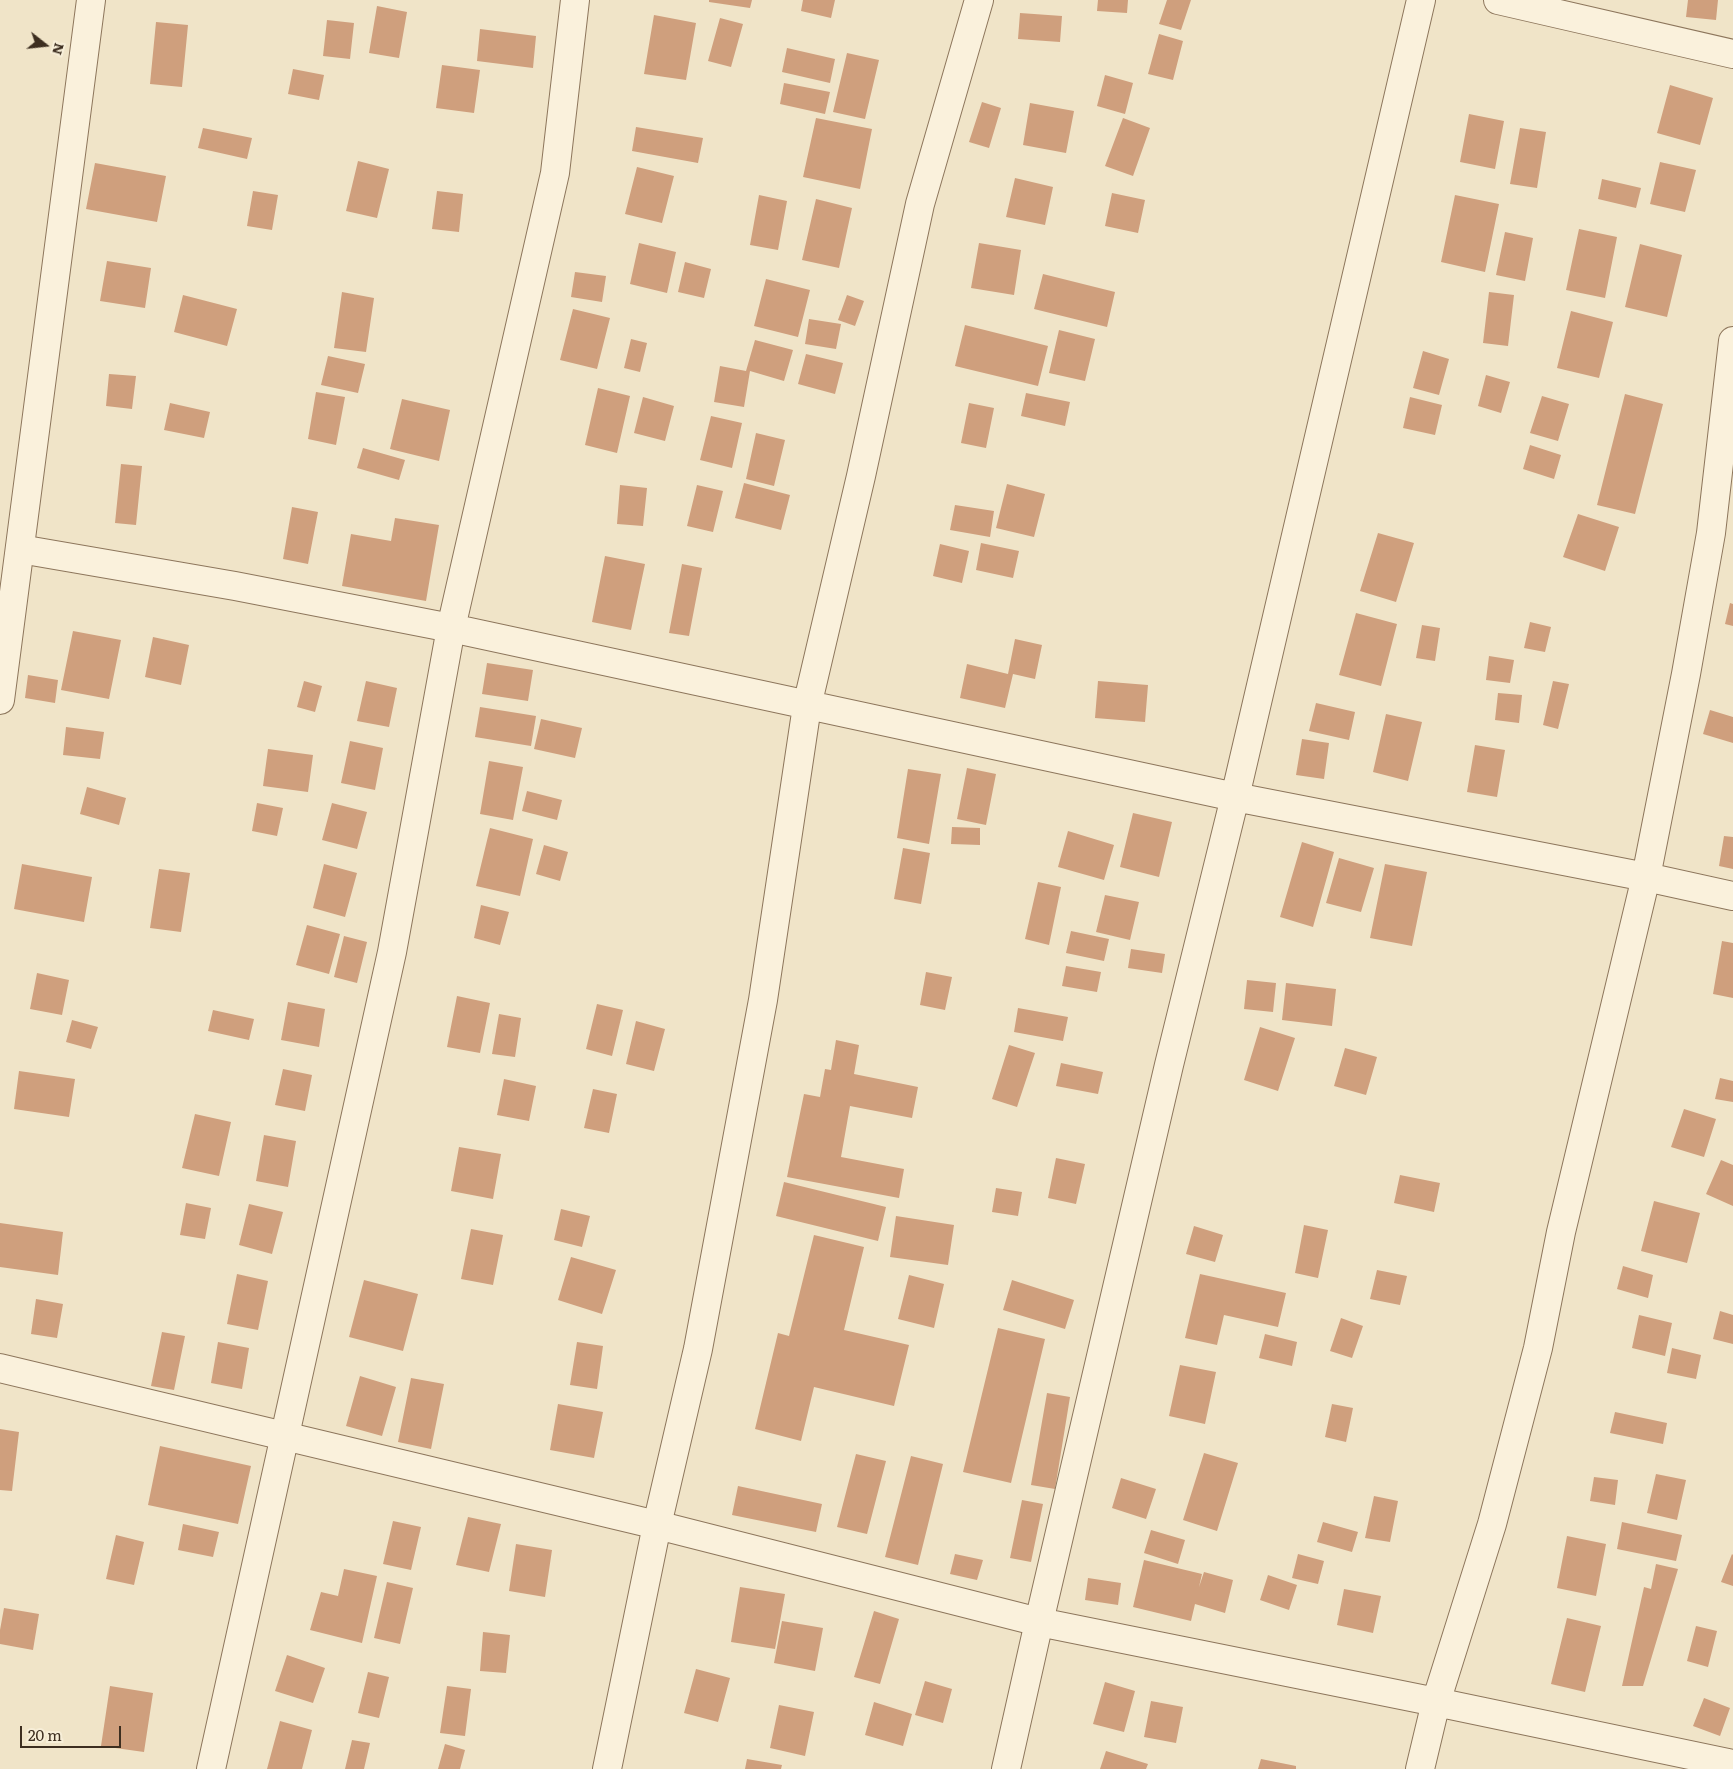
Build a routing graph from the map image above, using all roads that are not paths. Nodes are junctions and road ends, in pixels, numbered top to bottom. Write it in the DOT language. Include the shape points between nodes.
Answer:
graph roads {
  1 [pos="91,0"];
  2 [pos="575,0"];
  3 [pos="979,0"];
  4 [pos="1422,0"];
  5 [pos="1498,0"];
  6 [pos="1733,54"];
  7 [pos="1733,341"];
  8 [pos="20,550"];
  9 [pos="451,628"];
  10 [pos="0,700"];
  11 [pos="807,706"];
  12 [pos="1235,797"];
  13 [pos="1646,877"];
  14 [pos="1733,896"];
  15 [pos="0,1368"];
  16 [pos="284,1437"];
  17 [pos="657,1525"];
  18 [pos="1039,1622"];
  19 [pos="1436,1702"];
  20 [pos="1733,1764"];
  21 [pos="211,1769"];
  22 [pos="607,1769"];
  23 [pos="1006,1769"];
  24 [pos="1420,1769"];
  1 -- 8 [label="street"];
  2 -- 9 [label="street" via="555,173"];
  3 -- 11 [label="street" via="920,204"];
  4 -- 12 [label="street"];
  5 -- 6 [label="street"];
  7 -- 13 [label="street" via="1711,532"];
  8 -- 9 [label="street" via="235,586"];
  8 -- 10 [label="street"];
  9 -- 11 [label="street"];
  9 -- 16 [label="street" via="392,952"];
  11 -- 12 [label="street"];
  11 -- 17 [label="street" via="761,1010 698,1349"];
  12 -- 13 [label="street"];
  12 -- 18 [label="street"];
  13 -- 14 [label="street"];
  13 -- 19 [label="street" via="1561,1232 1535,1357 1492,1524"];
  15 -- 16 [label="street"];
  16 -- 17 [label="street"];
  16 -- 21 [label="street"];
  17 -- 18 [label="street"];
  17 -- 22 [label="street"];
  18 -- 19 [label="street"];
  18 -- 23 [label="street"];
  19 -- 20 [label="street"];
  19 -- 24 [label="street"];
}
